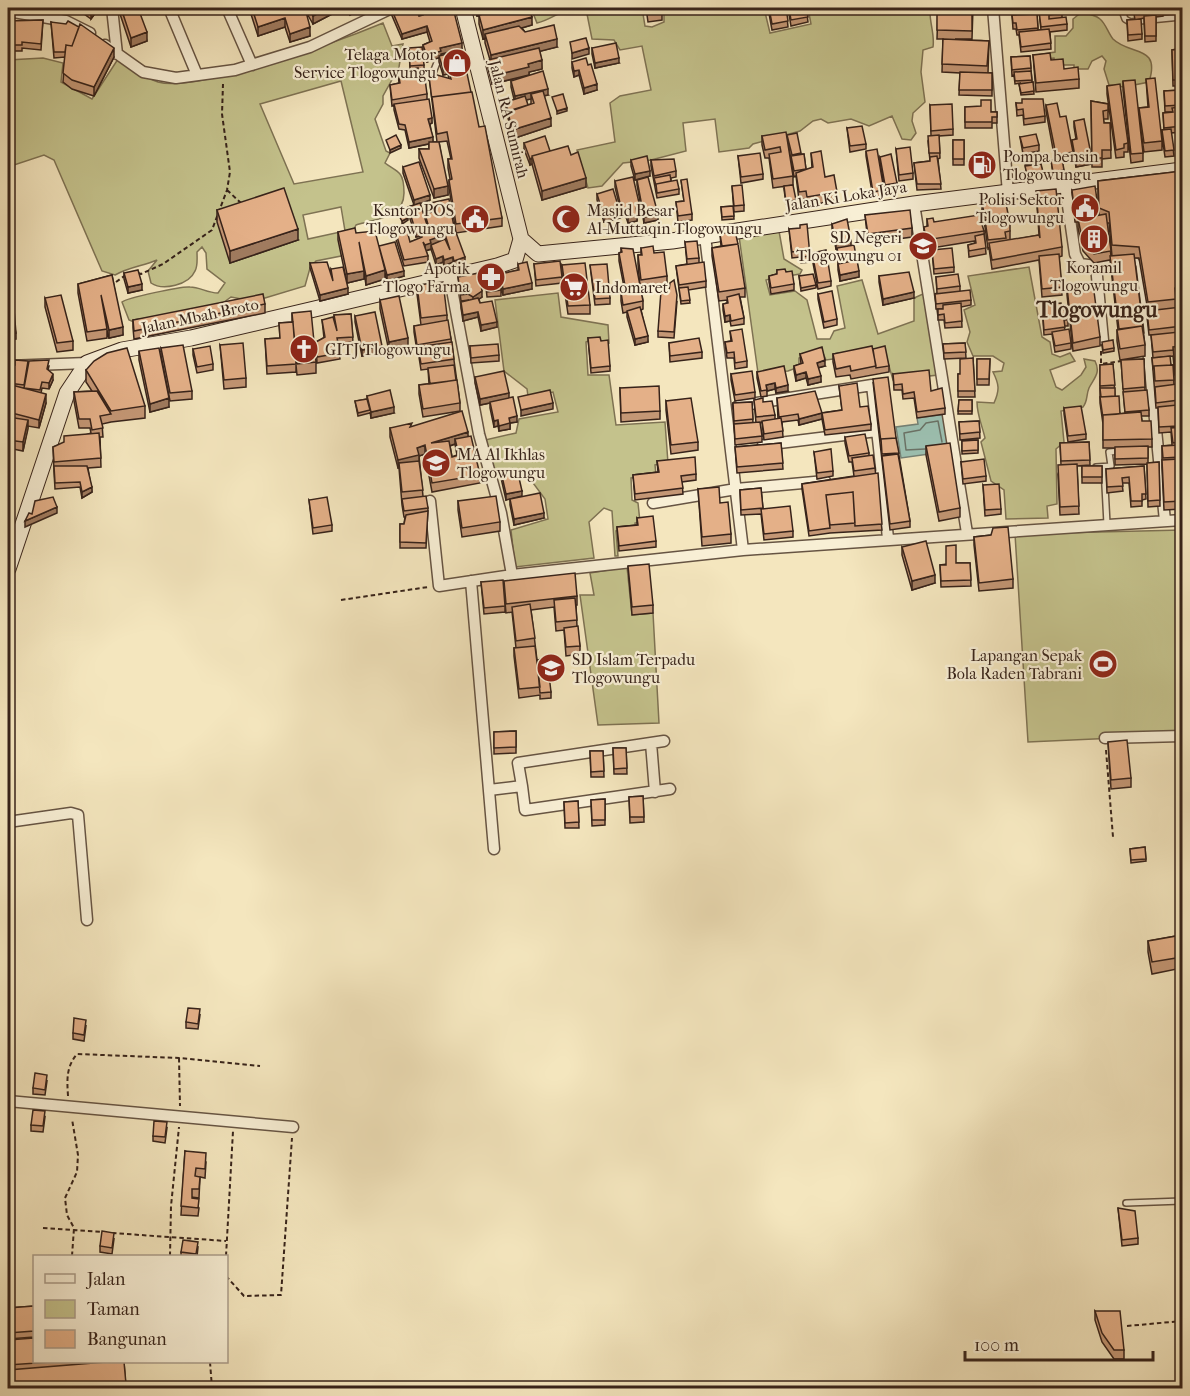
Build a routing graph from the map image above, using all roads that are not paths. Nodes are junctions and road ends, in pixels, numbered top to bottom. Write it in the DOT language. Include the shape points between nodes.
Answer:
graph roads {
  1 [pos="112,8"];
  2 [pos="169,8"];
  3 [pos="227,8"];
  4 [pos="392,8"];
  5 [pos="463,8"];
  6 [pos="993,8"];
  7 [pos="1122,8"];
  8 [pos="1180,8"];
  9 [pos="8,11"];
  10 [pos="48,12"];
  11 [pos="1181,18"];
  12 [pos="1182,32"];
  13 [pos="117,54"];
  14 [pos="453,54"];
  15 [pos="252,65"];
  16 [pos="197,75"];
  17 [pos="431,78"];
  18 [pos="1182,98"];
  19 [pos="1182,115"];
  20 [pos="1182,170"];
  21 [pos="1065,185"];
  22 [pos="1008,193"];
  23 [pos="914,204"];
  24 [pos="705,236"];
  25 [pos="521,239"];
  26 [pos="538,254"];
  27 [pos="515,260"];
  28 [pos="1113,262"];
  29 [pos="1096,266"];
  30 [pos="450,279"];
  31 [pos="1159,337"];
  32 [pos="1147,338"];
  33 [pos="1103,340"];
  34 [pos="87,363"];
  35 [pos="8,366"];
  36 [pos="726,408"];
  37 [pos="877,431"];
  38 [pos="741,447"];
  39 [pos="1125,451"];
  40 [pos="1104,467"];
  41 [pos="1084,468"];
  42 [pos="882,476"];
  43 [pos="736,489"];
  44 [pos="430,501"];
  45 [pos="653,503"];
  46 [pos="1164,520"];
  47 [pos="1182,520"];
  48 [pos="1107,524"];
  49 [pos="967,533"];
  50 [pos="888,538"];
  51 [pos="743,550"];
  52 [pos="8,569"];
  53 [pos="512,575"];
  54 [pos="471,581"];
  55 [pos="1182,736"];
  56 [pos="1105,738"];
  57 [pos="664,741"];
  58 [pos="651,743"];
  59 [pos="522,786"];
  60 [pos="670,789"];
  61 [pos="489,790"];
  62 [pos="655,792"];
  63 [pos="8,822"];
  64 [pos="494,849"];
  65 [pos="87,920"];
  66 [pos="8,1101"];
  67 [pos="293,1127"];
  68 [pos="1182,1201"];
  69 [pos="1126,1203"];
  1 -- 13 [label="street"];
  2 -- 16 [label="street"];
  3 -- 15 [label="street"];
  4 -- 15 [label="street" via="310,47"];
  5 -- 25 [label="main road, Jalan RA Sumirah" via="468,50"];
  6 -- 22 [label="street"];
  7 -- 11 [label="lane" via="1130,22"];
  8 -- 11 [label="lane"];
  9 -- 10 [label="street"];
  10 -- 13 [label="street" via="82,28"];
  11 -- 12 [label="lane"];
  13 -- 16 [label="street" via="154,76"];
  14 -- 17 [label="lane" via="438,60"];
  15 -- 16 [label="street"];
  18 -- 19 [label="lane"];
  20 -- 21 [label="main road, Jalan Ki Loka Jaya"];
  21 -- 22 [label="main road, Jalan Ki Loka Jaya"];
  21 -- 29 [label="street" via="1075,254 1080,264"];
  22 -- 23 [label="main road, Jalan Ki Loka Jaya"];
  23 -- 24 [label="main road, Jalan Ki Loka Jaya"];
  23 -- 49 [label="street"];
  24 -- 26 [label="main road, Jalan Ki Loka Jaya"];
  24 -- 36 [label="street"];
  25 -- 26 [label="main road"];
  25 -- 27 [label="main road"];
  26 -- 27 [label="main road, Jalan Ki Loka Jaya"];
  27 -- 30 [label="main road, Jalan Mbah Broto"];
  28 -- 29 [label="street"];
  28 -- 32 [label="lane" via="1138,263"];
  29 -- 33 [label="street"];
  30 -- 34 [label="main road, Jalan Mbah Broto" via="122,350"];
  30 -- 53 [label="street" via="479,434 501,513"];
  31 -- 32 [label="lane"];
  32 -- 46 [label="street"];
  34 -- 35 [label="street"];
  34 -- 52 [label="main road" via="67,393"];
  36 -- 37 [label="street" via="872,385"];
  36 -- 38 [label="street"];
  37 -- 38 [label="street"];
  37 -- 42 [label="street"];
  38 -- 43 [label="street"];
  39 -- 40 [label="lane" via="1109,452 1111,466"];
  40 -- 41 [label="lane"];
  40 -- 48 [label="lane"];
  42 -- 43 [label="street"];
  42 -- 50 [label="street"];
  43 -- 45 [label="street"];
  43 -- 51 [label="street"];
  44 -- 54 [label="street" via="440,586"];
  46 -- 47 [label="street"];
  46 -- 48 [label="street"];
  48 -- 49 [label="street"];
  49 -- 50 [label="street"];
  50 -- 51 [label="street"];
  51 -- 53 [label="street"];
  53 -- 54 [label="street"];
  54 -- 61 [label="street"];
  55 -- 56 [label="street"];
  57 -- 58 [label="street"];
  58 -- 59 [label="street" via="518,763"];
  58 -- 62 [label="street"];
  59 -- 61 [label="street"];
  59 -- 62 [label="street" via="525,810"];
  60 -- 62 [label="street"];
  61 -- 64 [label="street"];
  63 -- 65 [label="street" via="78,815"];
  66 -- 67 [label="street"];
  68 -- 69 [label="lane"];
}
